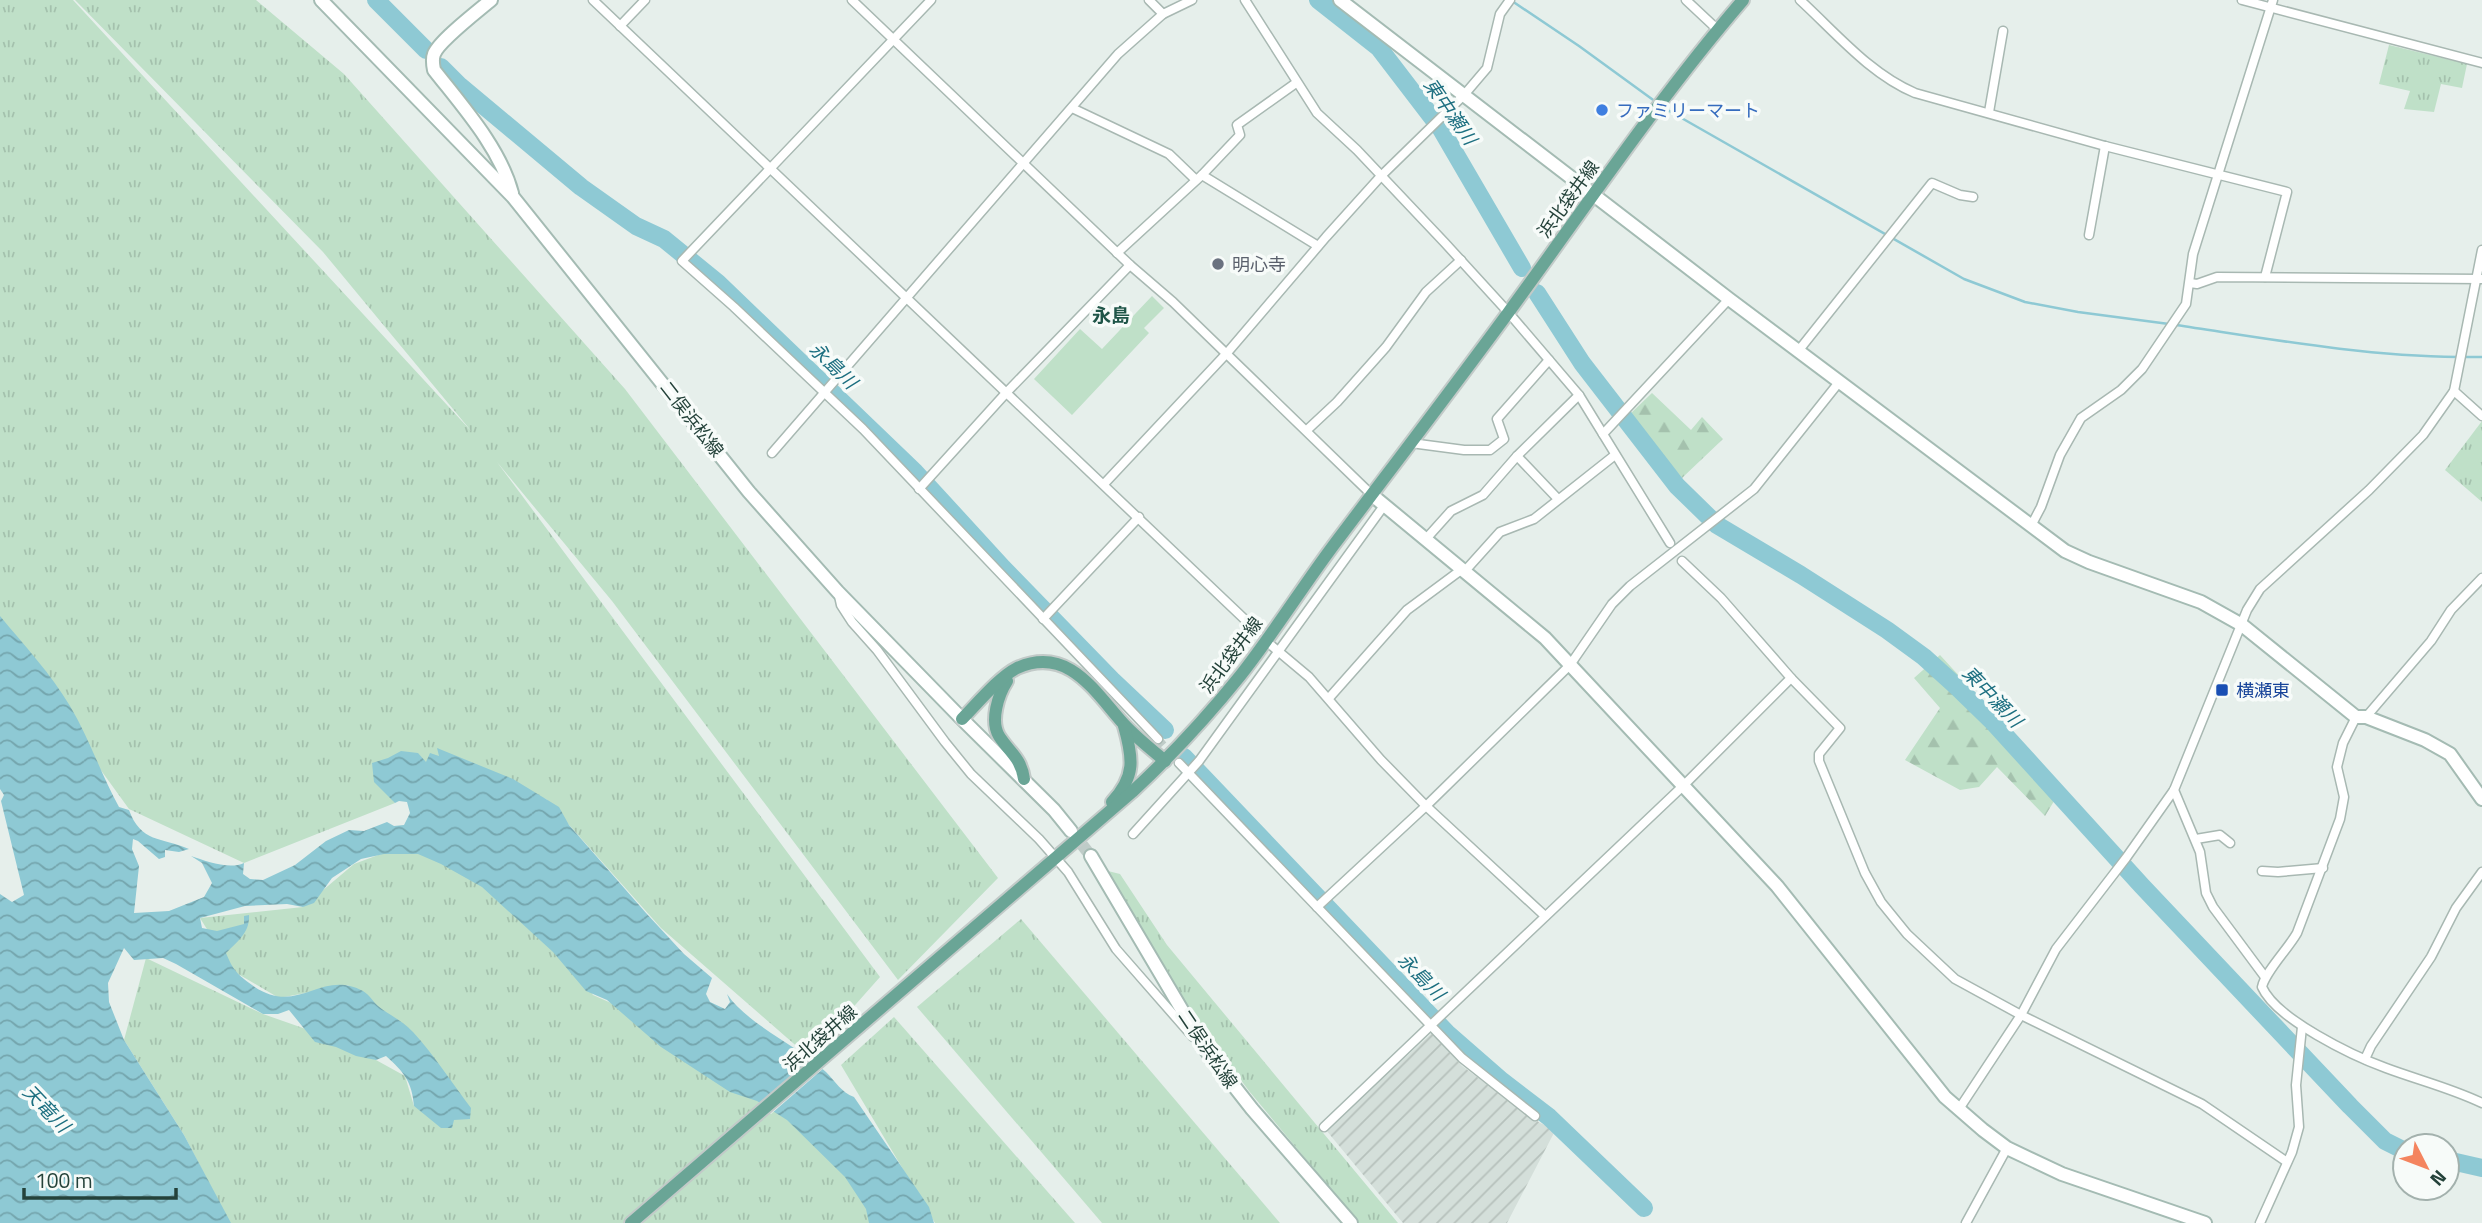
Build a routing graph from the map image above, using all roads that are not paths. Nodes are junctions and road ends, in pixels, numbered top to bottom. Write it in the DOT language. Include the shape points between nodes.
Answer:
graph roads {
  1 [pos="321,0"];
  2 [pos="491,0"];
  3 [pos="593,0"];
  4 [pos="645,0"];
  5 [pos="852,0"];
  6 [pos="931,0"];
  7 [pos="1149,0"];
  8 [pos="1192,0"];
  9 [pos="1245,0"];
  10 [pos="1341,0"];
  11 [pos="1686,0"];
  12 [pos="1743,0"];
  13 [pos="1800,0"];
  14 [pos="2242,0"];
  15 [pos="1508,3"];
  16 [pos="2272,4"];
  17 [pos="1163,14"];
  18 [pos="620,26"];
  19 [pos="1718,30"];
  20 [pos="2003,31"];
  21 [pos="893,40"];
  22 [pos="2482,63"];
  23 [pos="1296,83"];
  24 [pos="1464,95"];
  25 [pos="1073,108"];
  26 [pos="1989,112"];
  27 [pos="2105,146"];
  28 [pos="1023,163"];
  29 [pos="770,169"];
  30 [pos="2217,174"];
  31 [pos="1381,176"];
  32 [pos="1199,177"];
  33 [pos="1594,193"];
  34 [pos="513,197"];
  35 [pos="1973,197"];
  36 [pos="2089,236"];
  37 [pos="1318,246"];
  38 [pos="2482,250"];
  39 [pos="1118,253"];
  40 [pos="1461,260"];
  41 [pos="1130,265"];
  42 [pos="2265,277"];
  43 [pos="2479,279"];
  44 [pos="2190,283"];
  45 [pos="906,298"];
  46 [pos="1730,299"];
  47 [pos="1508,312"];
  48 [pos="1800,350"];
  49 [pos="1227,353"];
  50 [pos="1549,360"];
  51 [pos="1840,381"];
  52 [pos="2454,391"];
  53 [pos="824,393"];
  54 [pos="1006,393"];
  55 [pos="1579,396"];
  56 [pos="2482,416"];
  57 [pos="1307,430"];
  58 [pos="1603,435"];
  59 [pos="1411,443"];
  60 [pos="772,453"];
  61 [pos="1615,455"];
  62 [pos="1517,456"];
  63 [pos="1104,484"];
  64 [pos="919,489"];
  65 [pos="1371,495"];
  66 [pos="1558,499"];
  67 [pos="1383,507"];
  68 [pos="1139,517"];
  69 [pos="2031,526"];
  70 [pos="1425,540"];
  71 [pos="1670,543"];
  72 [pos="1682,561"];
  73 [pos="1463,571"];
  74 [pos="2482,578"];
  75 [pos="838,592"];
  76 [pos="1043,619"];
  77 [pos="2242,625"];
  78 [pos="1258,632"];
  79 [pos="1275,649"];
  80 [pos="1570,664"];
  81 [pos="1014,669"];
  82 [pos="1791,678"];
  83 [pos="1329,698"];
  84 [pos="2361,717"];
  85 [pos="961,719"];
  86 [pos="1124,724"];
  87 [pos="1158,739"];
  88 [pos="1165,761"];
  89 [pos="1179,763"];
  90 [pos="1189,772"];
  91 [pos="1024,779"];
  92 [pos="1684,785"];
  93 [pos="2174,790"];
  94 [pos="2482,799"];
  95 [pos="1426,806"];
  96 [pos="1091,826"];
  97 [pos="1071,831"];
  98 [pos="1133,834"];
  99 [pos="2196,839"];
  100 [pos="2230,843"];
  101 [pos="1091,856"];
  102 [pos="1054,859"];
  103 [pos="2323,868"];
  104 [pos="2262,870"];
  105 [pos="2482,872"];
  106 [pos="1320,904"];
  107 [pos="1545,916"];
  108 [pos="2265,977"];
  109 [pos="2021,1016"];
  110 [pos="1431,1026"];
  111 [pos="2302,1027"];
  112 [pos="1205,1049"];
  113 [pos="2365,1059"];
  114 [pos="2482,1103"];
  115 [pos="1959,1109"];
  116 [pos="1535,1116"];
  117 [pos="1324,1127"];
  118 [pos="2007,1148"];
  119 [pos="2287,1162"];
  120 [pos="631,1223"];
  121 [pos="1351,1223"];
  122 [pos="1966,1223"];
  123 [pos="2205,1223"];
  124 [pos="2260,1223"];
  1 -- 34 [label="street, 二俣浜松線"];
  2 -- 34 [label="street" via="443,42 434,52 433,63 507,175"];
  3 -- 18 [label="street"];
  4 -- 18 [label="street"];
  5 -- 21 [label="street"];
  6 -- 21 [label="street"];
  7 -- 17 [label="street"];
  8 -- 17 [label="street"];
  9 -- 23 [label="street"];
  10 -- 24 [label="street"];
  11 -- 19 [label="street"];
  12 -- 19 [label="main road, 浜北袋井線"];
  13 -- 26 [label="street" via="1895,84"];
  14 -- 16 [label="street"];
  15 -- 24 [label="street" via="1500,14 1487,68"];
  16 -- 22 [label="street"];
  16 -- 30 [label="street"];
  17 -- 25 [label="street" via="1118,54"];
  18 -- 29 [label="street"];
  19 -- 33 [label="main road, 浜北袋井線"];
  20 -- 26 [label="street"];
  21 -- 28 [label="street"];
  21 -- 29 [label="street"];
  23 -- 31 [label="street" via="1317,113"];
  23 -- 32 [label="street" via="1237,125 1240,135"];
  24 -- 31 [label="street"];
  24 -- 33 [label="street"];
  25 -- 28 [label="street"];
  25 -- 32 [label="street" via="1169,154"];
  26 -- 27 [label="street"];
  27 -- 30 [label="street"];
  27 -- 36 [label="street"];
  28 -- 39 [label="street"];
  28 -- 45 [label="street"];
  29 -- 45 [label="street"];
  29 -- 53 [label="street" via="682,261"];
  30 -- 42 [label="street" via="2287,192"];
  30 -- 44 [label="street" via="2193,254"];
  31 -- 37 [label="street"];
  31 -- 40 [label="street"];
  32 -- 37 [label="street"];
  32 -- 39 [label="street"];
  33 -- 46 [label="street"];
  33 -- 47 [label="main road, 浜北袋井線"];
  34 -- 75 [label="street, 二俣浜松線" via="749,492"];
  35 -- 48 [label="street" via="1931,183"];
  37 -- 49 [label="street"];
  38 -- 43 [label="street"];
  39 -- 41 [label="street"];
  40 -- 47 [label="street"];
  40 -- 57 [label="street" via="1426,292 1386,347"];
  41 -- 49 [label="street"];
  41 -- 54 [label="street"];
  42 -- 43 [label="street"];
  42 -- 44 [label="street" via="2217,277"];
  43 -- 52 [label="street"];
  44 -- 69 [label="street" via="2186,304 2142,369 2122,390 2081,418 2060,455"];
  45 -- 53 [label="street"];
  45 -- 54 [label="street"];
  46 -- 48 [label="street"];
  46 -- 58 [label="street"];
  47 -- 50 [label="street"];
  47 -- 59 [label="main road, 浜北袋井線"];
  48 -- 51 [label="street"];
  49 -- 57 [label="street"];
  49 -- 63 [label="street"];
  50 -- 55 [label="street"];
  50 -- 59 [label="street" via="1497,419 1504,439 1490,450"];
  51 -- 69 [label="street"];
  51 -- 80 [label="street" via="1754,489 1630,586"];
  52 -- 56 [label="street"];
  52 -- 77 [label="street" via="2423,435 2260,589"];
  53 -- 60 [label="street"];
  53 -- 64 [label="street"];
  54 -- 63 [label="street"];
  54 -- 64 [label="street"];
  55 -- 58 [label="street"];
  55 -- 62 [label="street"];
  57 -- 65 [label="street"];
  58 -- 61 [label="street"];
  59 -- 65 [label="main road, 浜北袋井線"];
  61 -- 66 [label="street"];
  61 -- 71 [label="street"];
  62 -- 66 [label="street"];
  62 -- 70 [label="street" via="1483,495 1451,511"];
  63 -- 68 [label="street"];
  64 -- 76 [label="street"];
  65 -- 67 [label="street"];
  65 -- 88 [label="main road, 浜北袋井線" via="1241,675"];
  66 -- 73 [label="street" via="1534,519 1500,532"];
  67 -- 70 [label="street"];
  67 -- 79 [label="street"];
  68 -- 76 [label="street"];
  68 -- 78 [label="street"];
  69 -- 77 [label="street" via="2077,557 2202,602"];
  70 -- 73 [label="street"];
  72 -- 82 [label="street"];
  73 -- 80 [label="street"];
  73 -- 83 [label="street" via="1395,622"];
  74 -- 84 [label="street" via="2451,610 2425,649"];
  75 -- 85 [label="street, 二俣浜松線"];
  75 -- 102 [label="street" via="852,622 945,742"];
  76 -- 87 [label="street"];
  77 -- 84 [label="street"];
  77 -- 93 [label="street"];
  79 -- 83 [label="street"];
  79 -- 90 [label="street"];
  80 -- 92 [label="street"];
  80 -- 95 [label="street"];
  81 -- 85 [label="main road"];
  81 -- 86 [label="main road" via="1034,662 1063,665 1084,679"];
  81 -- 91 [label="main road" via="1000,692 997,733 1022,765"];
  82 -- 92 [label="street"];
  82 -- 109 [label="street" via="1840,729 1819,754 1819,761 1881,902 1955,979"];
  83 -- 95 [label="street"];
  84 -- 94 [label="street" via="2450,754"];
  84 -- 103 [label="street" via="2339,753 2342,808"];
  85 -- 91 [label="street, 二俣浜松線"];
  86 -- 88 [label="main road"];
  86 -- 96 [label="main road" via="1132,758 1130,775"];
  88 -- 96 [label="main road, 浜北袋井線"];
  89 -- 90 [label="street"];
  90 -- 98 [label="street"];
  90 -- 106 [label="street"];
  91 -- 97 [label="street, 二俣浜松線"];
  92 -- 107 [label="street"];
  92 -- 115 [label="street" via="1777,886"];
  93 -- 99 [label="street"];
  93 -- 109 [label="street" via="2056,949"];
  95 -- 106 [label="street"];
  95 -- 107 [label="street"];
  96 -- 102 [label="main road, 浜北袋井線"];
  99 -- 100 [label="street" via="2220,835"];
  99 -- 108 [label="street" via="2206,893"];
  101 -- 112 [label="street, 二俣浜松線"];
  102 -- 112 [label="street" via="1068,872 1116,948"];
  102 -- 120 [label="main road, 浜北袋井線"];
  103 -- 104 [label="street"];
  103 -- 108 [label="street" via="2297,933"];
  105 -- 113 [label="street"];
  106 -- 110 [label="street"];
  107 -- 110 [label="street"];
  108 -- 111 [label="street" via="2265,996"];
  109 -- 115 [label="street"];
  109 -- 119 [label="street" via="2202,1104"];
  110 -- 116 [label="street" via="1462,1058"];
  110 -- 117 [label="street"];
  111 -- 113 [label="street"];
  111 -- 119 [label="street" via="2296,1085 2299,1126"];
  112 -- 121 [label="street, 二俣浜松線"];
  113 -- 114 [label="street"];
  115 -- 118 [label="street"];
  118 -- 122 [label="street"];
  118 -- 123 [label="street" via="2062,1174"];
  119 -- 124 [label="street"];
}
